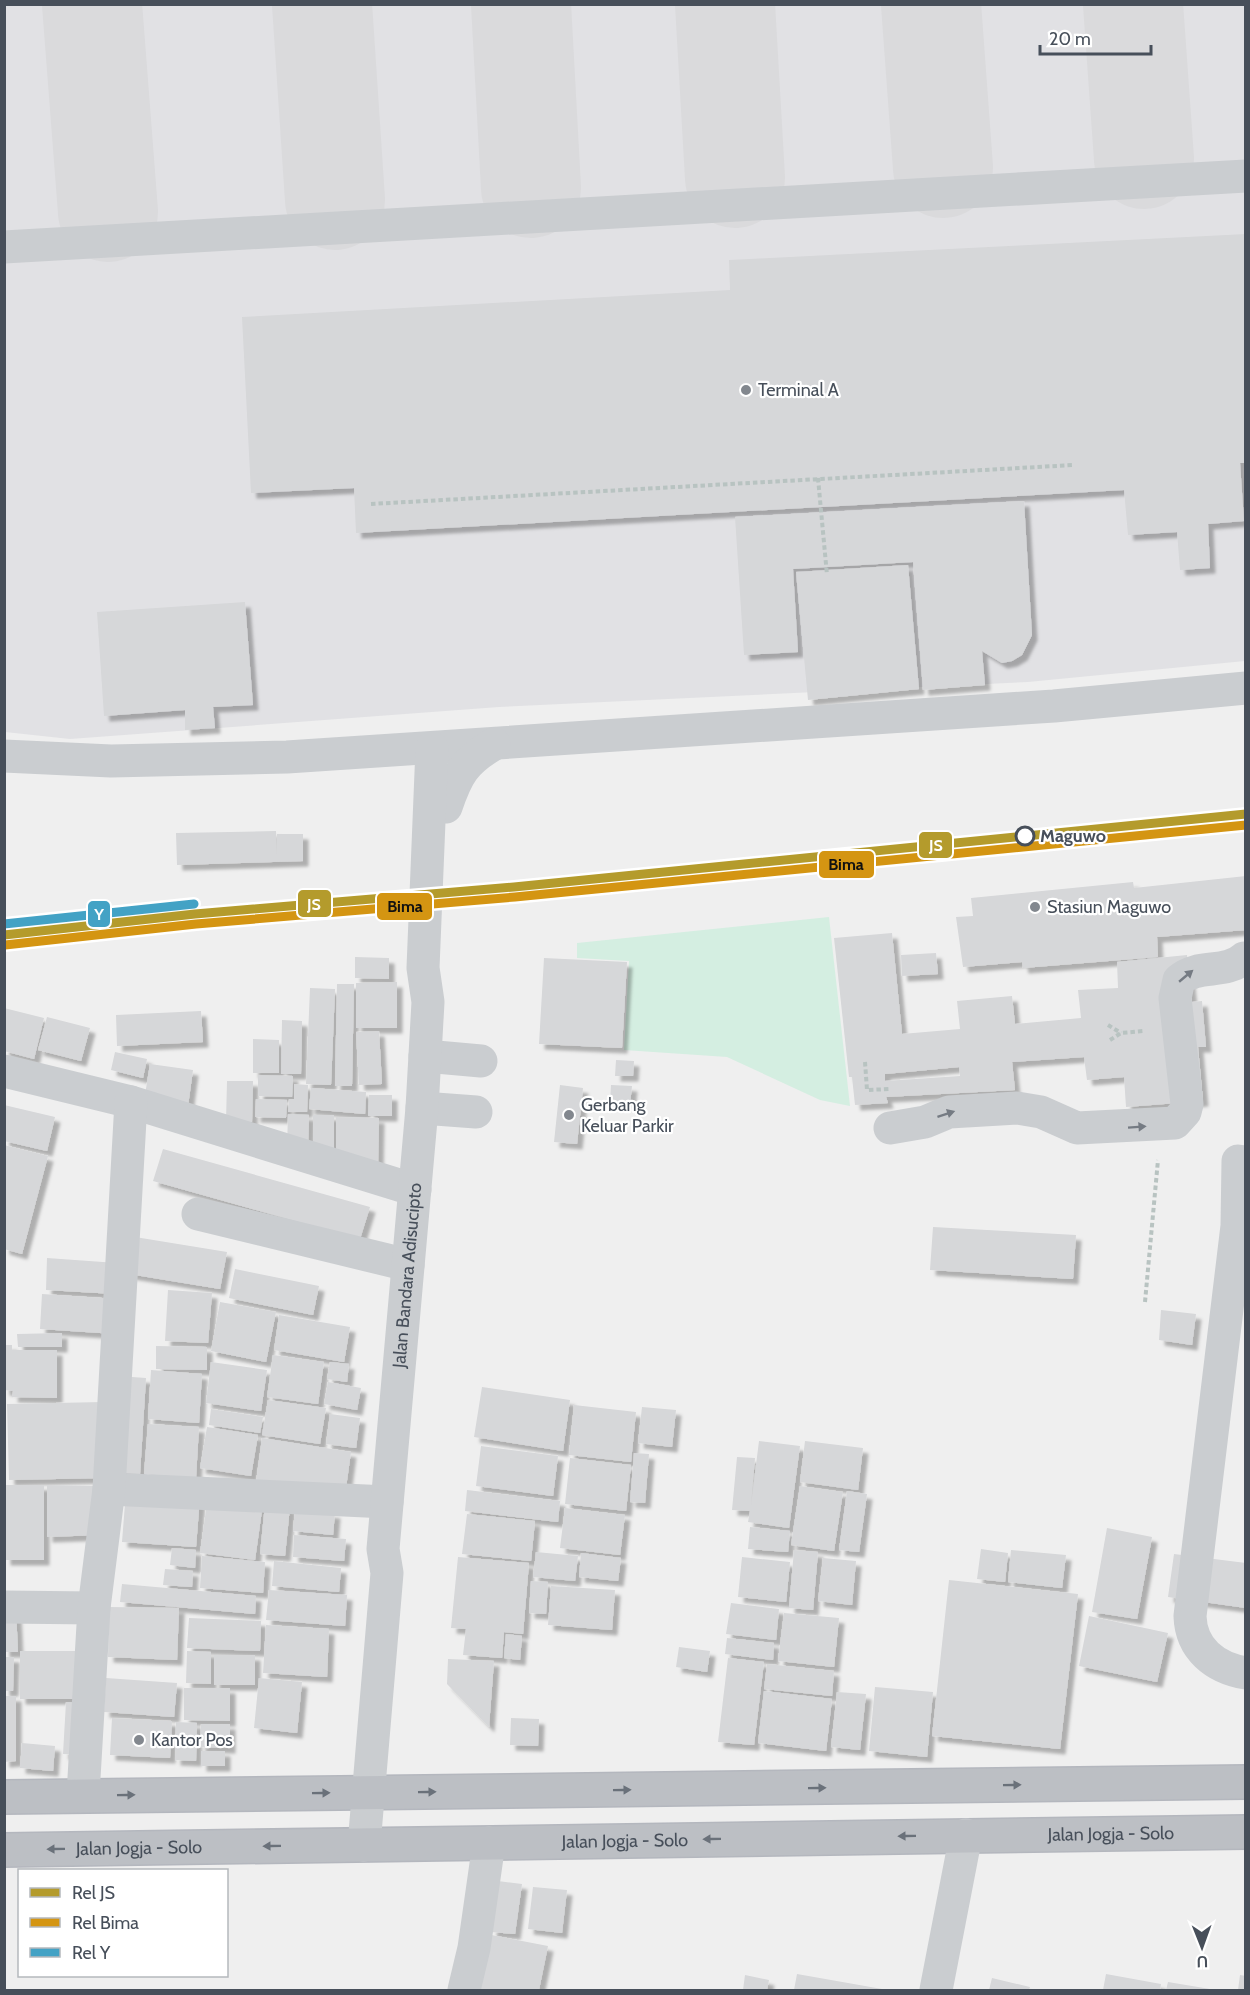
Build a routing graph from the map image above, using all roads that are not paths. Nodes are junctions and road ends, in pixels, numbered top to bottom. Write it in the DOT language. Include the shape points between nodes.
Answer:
graph roads {
  1 [pos="1245,176"];
  2 [pos="4,247"];
  3 [pos="1245,688"];
  4 [pos="494,744"];
  5 [pos="441,747"];
  6 [pos="382,751"];
  7 [pos="4,756"];
  8 [pos="438,807"];
  9 [pos="1244,958"];
  10 [pos="425,1056"];
  11 [pos="482,1061"];
  12 [pos="4,1071"];
  13 [pos="131,1102"];
  14 [pos="422,1108"];
  15 [pos="476,1112"];
  16 [pos="890,1128"];
  17 [pos="1242,1161"];
  18 [pos="415,1190"];
  19 [pos="198,1214"];
  20 [pos="408,1265"];
  21 [pos="109,1488"];
  22 [pos="387,1502"];
  23 [pos="4,1607"];
  24 [pos="94,1608"];
  25 [pos="1245,1673"];
  26 [pos="1245,1782"];
  27 [pos="362,1793"];
  28 [pos="83,1795"];
  29 [pos="4,1797"];
  30 [pos="1245,1832"];
  31 [pos="966,1835"];
  32 [pos="489,1843"];
  33 [pos="358,1845"];
  34 [pos="4,1850"];
  35 [pos="465,1990"];
  36 [pos="936,1990"];
  1 -- 2 [label="street"];
  3 -- 4 [label="street" via="1054,706"];
  4 -- 5 [label="street"];
  4 -- 8 [label="street" via="462,768"];
  5 -- 6 [label="street"];
  5 -- 8 [label="street, Jalan Bandara Adisucipto"];
  6 -- 7 [label="street" via="203,761"];
  6 -- 8 [label="street" via="412,772"];
  8 -- 10 [label="street, Jalan Bandara Adisucipto" via="438,969 428,1002"];
  16 -- 9 [label="street, one-way" via="925,1122 949,1112 1017,1108 1041,1112 1077,1128 1175,1123 1187,1104 1176,998 1179,980 1195,969 1230,967"];
  10 -- 11 [label="street"];
  10 -- 14 [label="street, Jalan Bandara Adisucipto"];
  12 -- 13 [label="street"];
  13 -- 18 [label="street"];
  13 -- 21 [label="street"];
  14 -- 15 [label="street"];
  14 -- 18 [label="street, Jalan Bandara Adisucipto"];
  17 -- 25 [label="street" via="1190,1629 1217,1665"];
  18 -- 20 [label="street, Jalan Bandara Adisucipto"];
  19 -- 20 [label="street"];
  20 -- 22 [label="street, Jalan Bandara Adisucipto"];
  21 -- 22 [label="street"];
  21 -- 24 [label="street"];
  22 -- 27 [label="street, Jalan Bandara Adisucipto" via="383,1549 387,1574"];
  23 -- 24 [label="street"];
  24 -- 28 [label="street"];
  27 -- 26 [label="highway, one-way"];
  28 -- 27 [label="highway, one-way"];
  27 -- 33 [label="street, Jalan Bandara Adisucipto"];
  28 -- 29 [label="highway"];
  30 -- 31 [label="highway, Jalan Jogja - Solo"];
  31 -- 32 [label="highway, Jalan Jogja - Solo, one-way"];
  31 -- 36 [label="street"];
  32 -- 33 [label="highway, Jalan Jogja - Solo"];
  32 -- 35 [label="street"];
  33 -- 34 [label="highway, Jalan Jogja - Solo, one-way"];
}
